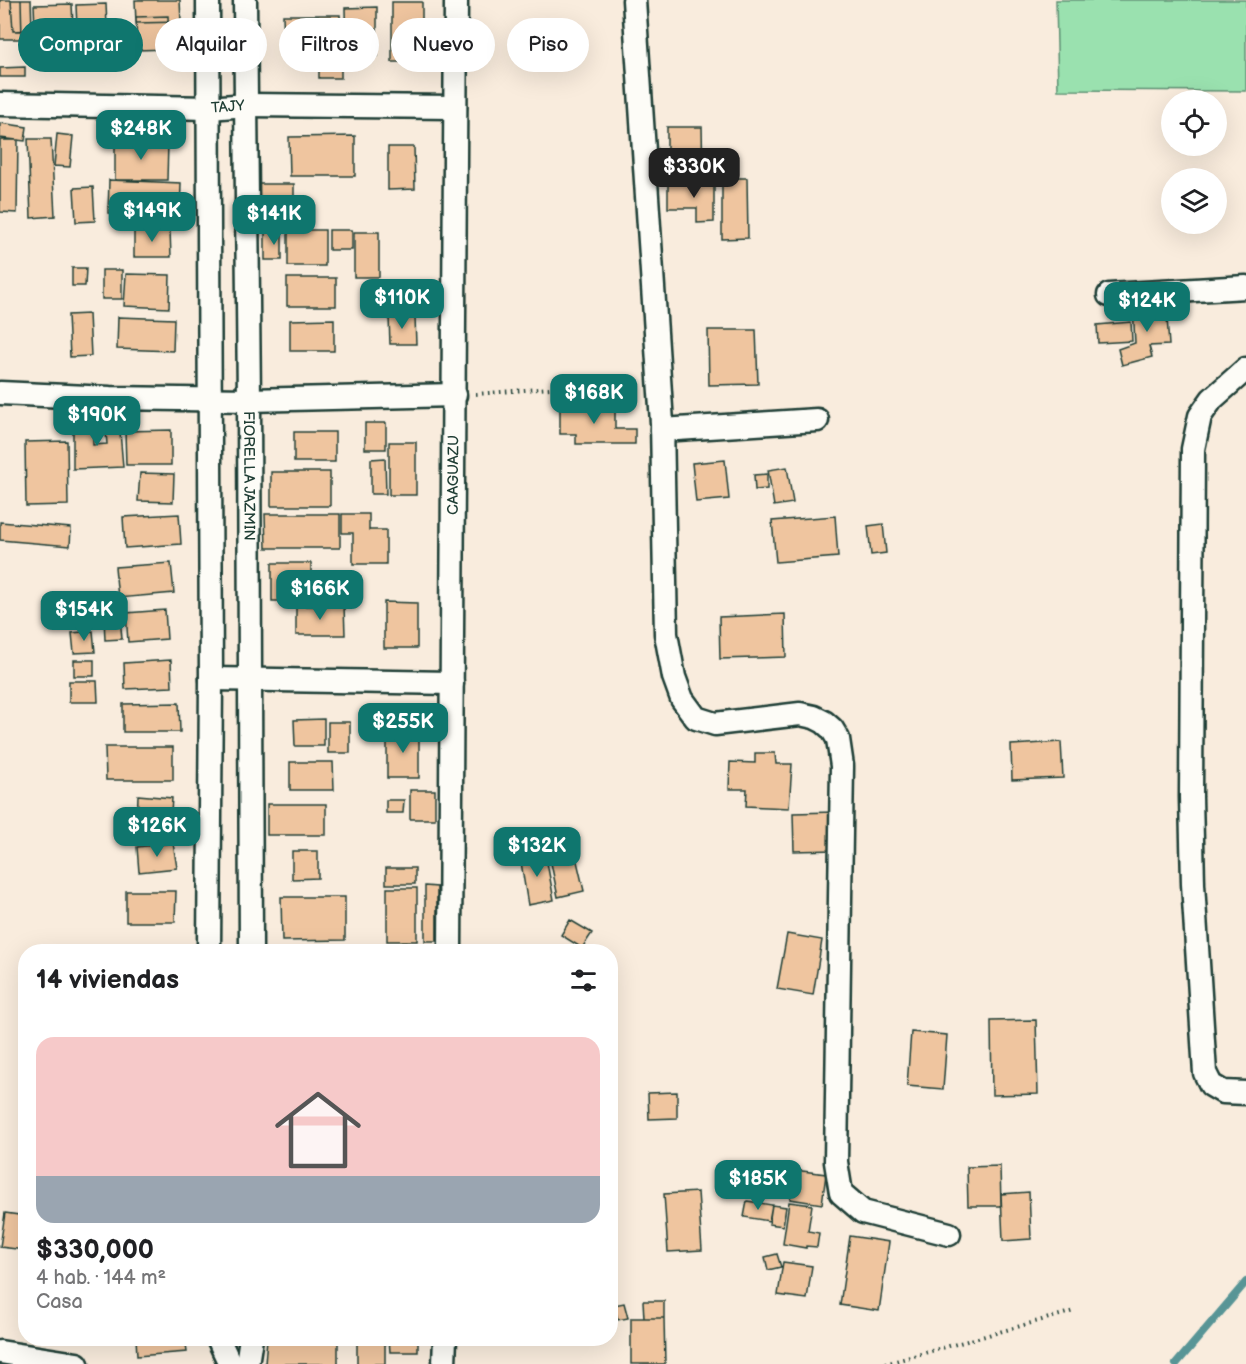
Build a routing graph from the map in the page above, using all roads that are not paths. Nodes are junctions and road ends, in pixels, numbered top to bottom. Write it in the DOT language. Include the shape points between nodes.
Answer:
graph roads {
  1 [pos="208,0"];
  2 [pos="245,0"];
  3 [pos="456,0"];
  4 [pos="634,0"];
  5 [pos="0,104"];
  6 [pos="246,105"];
  7 [pos="455,107"];
  8 [pos="210,108"];
  9 [pos="1246,287"];
  10 [pos="1109,295"];
  11 [pos="1246,369"];
  12 [pos="0,393"];
  13 [pos="454,395"];
  14 [pos="210,399"];
  15 [pos="249,400"];
  16 [pos="817,420"];
  17 [pos="662,430"];
  18 [pos="211,679"];
  19 [pos="250,679"];
  20 [pos="452,683"];
  21 [pos="209,944"];
  22 [pos="251,944"];
  23 [pos="450,944"];
  24 [pos="1246,1093"];
  25 [pos="949,1234"];
  26 [pos="222,1346"];
  27 [pos="250,1346"];
  28 [pos="445,1346"];
  29 [pos="0,1352"];
  30 [pos="76,1364"];
  31 [pos="230,1364"];
  32 [pos="247,1364"];
  33 [pos="444,1364"];
  1 -- 8 [label="street"];
  2 -- 6 [label="street, FIORELLA JAZMIN"];
  3 -- 7 [label="street, CAAGUAZU"];
  4 -- 17 [label="street"];
  5 -- 8 [label="street, TAJY"];
  6 -- 7 [label="street, TAJY"];
  6 -- 8 [label="street, TAJY"];
  6 -- 15 [label="street, FIORELLA JAZMIN"];
  7 -- 13 [label="street, CAAGUAZU"];
  8 -- 14 [label="street"];
  9 -- 10 [label="street"];
  11 -- 24 [label="street" via="1212,399 1200,416 1193,449 1190,742 1193,884 1205,1073 1211,1086 1223,1092"];
  12 -- 14 [label="street"];
  13 -- 15 [label="street"];
  13 -- 20 [label="street, CAAGUAZU"];
  14 -- 15 [label="street"];
  14 -- 18 [label="street"];
  15 -- 19 [label="street, FIORELLA JAZMIN"];
  16 -- 17 [label="street"];
  17 -- 25 [label="street" via="666,634 682,699 696,718 715,724 800,714 825,722 838,739 842,766 836,1162 842,1193 863,1212"];
  18 -- 19 [label="street"];
  18 -- 21 [label="street"];
  19 -- 20 [label="street"];
  19 -- 22 [label="street, FIORELLA JAZMIN"];
  20 -- 23 [label="street, CAAGUAZU"];
  26 -- 31 [label="street"];
  27 -- 32 [label="street"];
  28 -- 33 [label="street"];
  29 -- 30 [label="street"];
}
